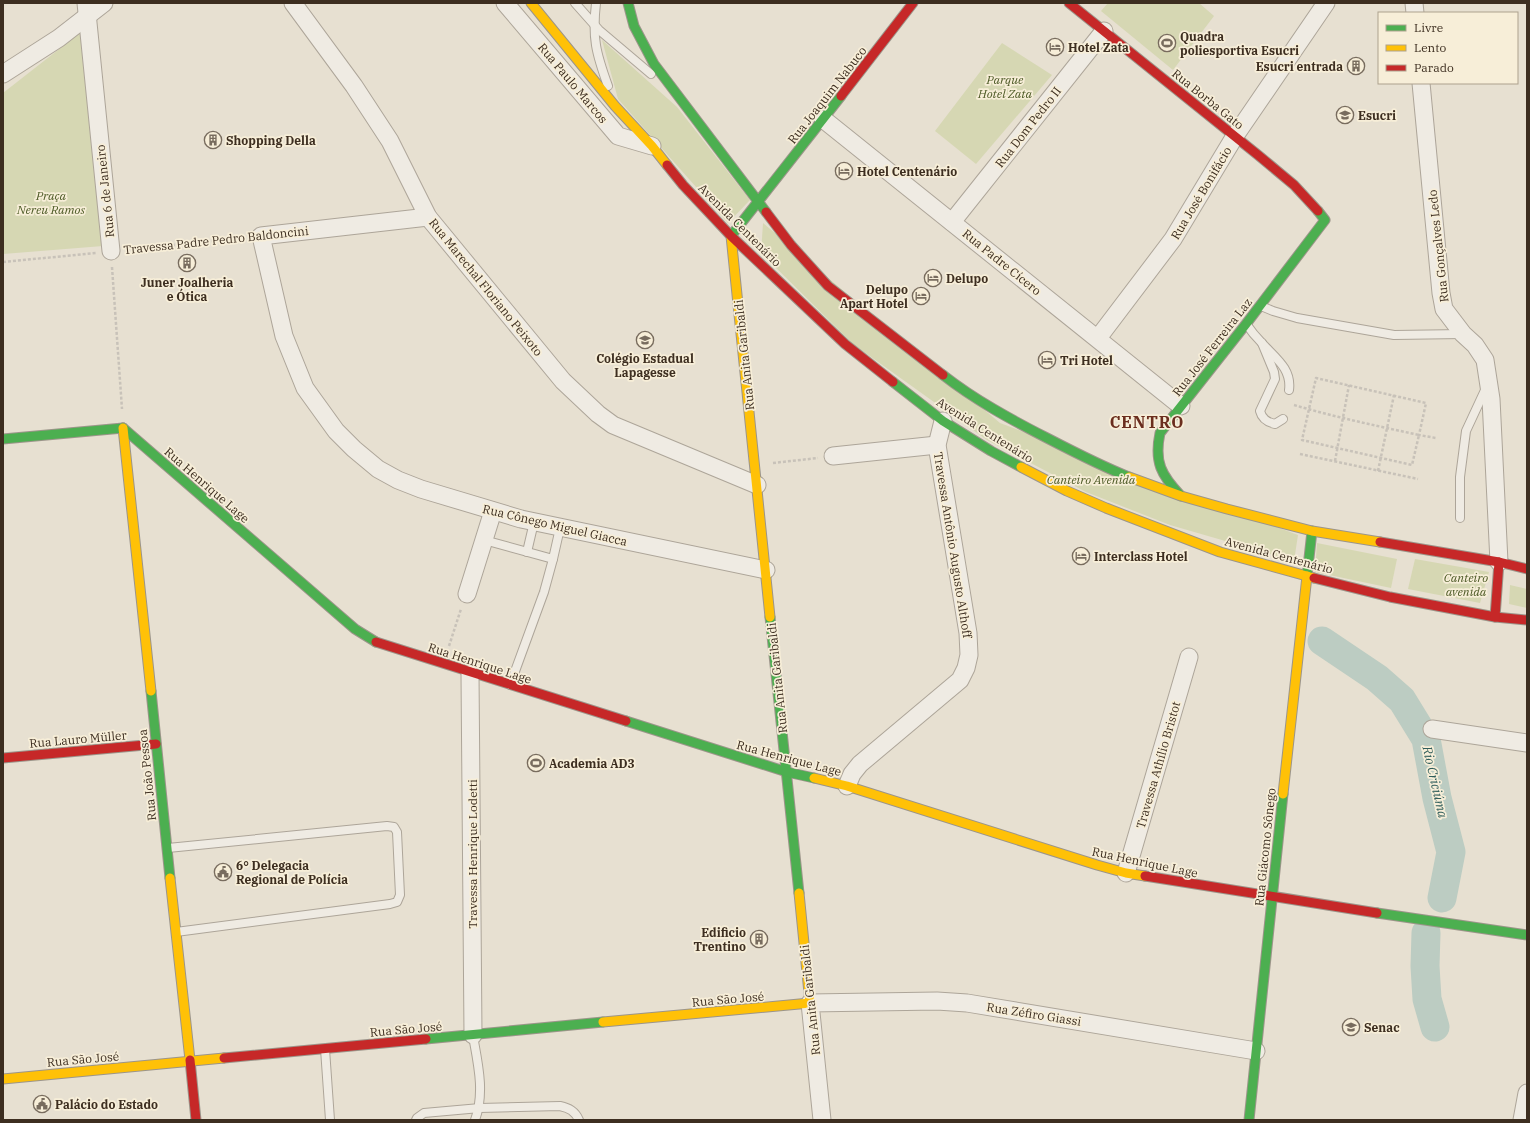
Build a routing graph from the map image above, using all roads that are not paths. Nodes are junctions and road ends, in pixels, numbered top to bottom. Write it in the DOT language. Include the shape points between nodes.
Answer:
graph roads {
  1 [pos="104,3"];
  2 [pos="293,3"];
  3 [pos="505,3"];
  4 [pos="531,3"];
  5 [pos="575,3"];
  6 [pos="596,3"];
  7 [pos="628,3"];
  8 [pos="913,3"];
  9 [pos="1069,3"];
  10 [pos="1326,3"];
  11 [pos="87,10"];
  12 [pos="593,23"];
  13 [pos="1104,31"];
  14 [pos="3,74"];
  15 [pos="1422,84"];
  16 [pos="615,106"];
  17 [pos="687,110"];
  18 [pos="823,119"];
  19 [pos="1235,136"];
  20 [pos="652,146"];
  21 [pos="759,202"];
  22 [pos="428,217"];
  23 [pos="1325,220"];
  24 [pos="952,222"];
  25 [pos="261,236"];
  26 [pos="731,236"];
  27 [pos="111,251"];
  28 [pos="1260,306"];
  29 [pos="1246,324"];
  30 [pos="1462,334"];
  31 [pos="1098,338"];
  32 [pos="1262,343"];
  33 [pos="1489,382"];
  34 [pos="1289,390"];
  35 [pos="1181,406"];
  36 [pos="1283,418"];
  37 [pos="943,421"];
  38 [pos="123,428"];
  39 [pos="3,439"];
  40 [pos="937,445"];
  41 [pos="833,456"];
  42 [pos="757,485"];
  43 [pos="1181,496"];
  44 [pos="493,511"];
  45 [pos="1460,518"];
  46 [pos="534,522"];
  47 [pos="560,528"];
  48 [pos="1312,531"];
  49 [pos="484,540"];
  50 [pos="527,552"];
  51 [pos="553,559"];
  52 [pos="1499,562"];
  53 [pos="766,570"];
  54 [pos="1527,570"];
  55 [pos="1307,576"];
  56 [pos="467,594"];
  57 [pos="1495,617"];
  58 [pos="1527,620"];
  59 [pos="1189,657"];
  60 [pos="470,674"];
  61 [pos="509,685"];
  62 [pos="1432,729"];
  63 [pos="1527,743"];
  64 [pos="156,744"];
  65 [pos="3,758"];
  66 [pos="787,772"];
  67 [pos="846,786"];
  68 [pos="167,848"];
  69 [pos="1126,873"];
  70 [pos="1271,896"];
  71 [pos="176,932"];
  72 [pos="1527,935"];
  73 [pos="810,1003"];
  74 [pos="473,1035"];
  75 [pos="325,1049"];
  76 [pos="1256,1051"];
  77 [pos="189,1061"];
  78 [pos="3,1079"];
  79 [pos="1527,1093"];
  80 [pos="480,1108"];
  81 [pos="196,1120"];
  82 [pos="330,1120"];
  83 [pos="416,1120"];
  84 [pos="475,1120"];
  85 [pos="579,1120"];
  86 [pos="822,1120"];
  87 [pos="1249,1120"];
  88 [pos="1522,1120"];
  1 -- 11 [label="street"];
  2 -- 22 [label="street, Rua Marechal Floriano Peixoto" via="354,86 390,141"];
  3 -- 20 [label="street, Rua Paulo Marcos" via="618,136"];
  4 -- 16 [label="main road, Avenida Centenário"];
  5 -- 12 [label="lane"];
  6 -- 12 [label="lane"];
  7 -- 17 [label="main road, Avenida Centenário" via="642,43"];
  8 -- 18 [label="main road, Rua Joaquim Nabuco"];
  9 -- 13 [label="main road, Rua Borba Gato"];
  10 -- 19 [label="street, Rua José Bonifácio"];
  11 -- 14 [label="street" via="59,38"];
  11 -- 27 [label="street, Rua 6 de Janeiro"];
  12 -- 16 [label="lane" via="598,59"];
  12 -- 17 [label="lane"];
  13 -- 19 [label="main road, Rua Borba Gato"];
  13 -- 24 [label="street, Rua Dom Pedro II"];
  15 -- 30 [label="street, Rua Gonçalves Ledo" via="1441,293 1444,309"];
  16 -- 20 [label="main road, Avenida Centenário"];
  17 -- 21 [label="main road, Avenida Centenário"];
  18 -- 21 [label="main road, Rua Joaquim Nabuco"];
  18 -- 24 [label="street, Rua Padre Cícero"];
  19 -- 23 [label="main road, Rua Borba Gato" via="1317,208"];
  19 -- 31 [label="street, Rua José Bonifácio" via="1173,240"];
  20 -- 26 [label="main road, Avenida Centenário"];
  21 -- 26 [label="main road, Rua Joaquim Nabuco"];
  21 -- 43 [label="main road, Avenida Centenário" via="791,245 828,286 965,392 1074,452 1112,470"];
  22 -- 25 [label="street, Travessa Padre Pedro Baldoncini"];
  22 -- 42 [label="street, Rua Marechal Floriano Peixoto" via="563,381 598,414 613,425 641,438"];
  23 -- 28 [label="main road, Rua José Ferreira Laz"];
  24 -- 31 [label="street, Rua Padre Cícero"];
  25 -- 44 [label="street, Rua Cônego Miguel Giacca" via="284,336 296,368 305,388 336,431 378,469 398,480"];
  26 -- 37 [label="main road, Avenida Centenário" via="845,344"];
  26 -- 42 [label="main road, Rua Anita Garibaldi"];
  28 -- 29 [label="main road, Rua José Ferreira Laz"];
  28 -- 30 [label="lane" via="1296,318 1394,336"];
  29 -- 32 [label="lane"];
  29 -- 35 [label="main road, Rua José Ferreira Laz"];
  30 -- 33 [label="street, Rua Gonçalves Ledo" via="1475,345 1485,360"];
  31 -- 35 [label="street, Rua Padre Cícero"];
  32 -- 34 [label="lane" via="1281,362 1288,374"];
  32 -- 36 [label="lane" via="1275,379 1260,411 1261,416 1274,424"];
  33 -- 45 [label="lane" via="1466,431 1460,477"];
  33 -- 52 [label="street, Rua Gonçalves Ledo"];
  35 -- 43 [label="main road, Rua José Ferreira Laz" via="1160,433 1156,451 1168,483"];
  37 -- 40 [label="street, Travessa Antônio Augusto Althoff"];
  37 -- 55 [label="main road, Avenida Centenário" via="1018,466 1106,508 1220,552"];
  38 -- 39 [label="main road"];
  38 -- 60 [label="main road, Rua Henrique Lage" via="355,629 387,646"];
  38 -- 64 [label="main road, Rua João Pessoa"];
  40 -- 41 [label="street"];
  40 -- 67 [label="street, Travessa Antônio Augusto Althoff" via="968,633 969,655 966,668 960,680 860,764"];
  42 -- 53 [label="main road, Rua Anita Garibaldi"];
  43 -- 48 [label="main road, Avenida Centenário"];
  44 -- 46 [label="street, Rua Cônego Miguel Giacca"];
  44 -- 49 [label="street"];
  46 -- 47 [label="street, Rua Cônego Miguel Giacca"];
  46 -- 50 [label="lane"];
  47 -- 51 [label="lane"];
  47 -- 53 [label="street, Rua Cônego Miguel Giacca"];
  48 -- 52 [label="main road, Avenida Centenário"];
  48 -- 55 [label="main road, Rua Giácomo Sônego"];
  49 -- 50 [label="lane"];
  49 -- 56 [label="street"];
  50 -- 51 [label="lane"];
  51 -- 61 [label="lane" via="544,592"];
  52 -- 54 [label="main road, Avenida Centenário"];
  52 -- 57 [label="main road"];
  53 -- 66 [label="main road, Rua Anita Garibaldi"];
  55 -- 57 [label="main road, Avenida Centenário" via="1390,597"];
  55 -- 70 [label="main road, Rua Giácomo Sônego"];
  57 -- 58 [label="main road, Avenida Centenário"];
  59 -- 69 [label="street, Travessa Athílio Bristot"];
  60 -- 61 [label="main road, Rua Henrique Lage"];
  60 -- 74 [label="street, Travessa Henrique Lodetti"];
  61 -- 66 [label="main road, Rua Henrique Lage"];
  62 -- 63 [label="street"];
  64 -- 65 [label="main road, Rua Lauro Müller"];
  64 -- 68 [label="main road, Rua João Pessoa"];
  66 -- 67 [label="main road, Rua Henrique Lage"];
  66 -- 73 [label="main road, Rua Anita Garibaldi"];
  67 -- 69 [label="main road, Rua Henrique Lage"];
  68 -- 71 [label="main road, Rua João Pessoa"];
  68 -- 71 [label="lane" via="387,826 394,827 397,832 400,895 397,902"];
  69 -- 70 [label="main road, Rua Henrique Lage"];
  70 -- 72 [label="main road, Rua Henrique Lage"];
  70 -- 76 [label="main road, Rua Giácomo Sônego"];
  71 -- 77 [label="main road, Rua João Pessoa"];
  73 -- 74 [label="main road, Rua São José"];
  73 -- 76 [label="street, Rua Zéfiro Giassi" via="967,1003"];
  73 -- 86 [label="street, Rua Anita Garibaldi"];
  74 -- 75 [label="main road, Rua São José"];
  74 -- 80 [label="lane" via="480,1079"];
  75 -- 77 [label="main road, Rua São José"];
  75 -- 82 [label="lane"];
  76 -- 87 [label="main road, Rua Giácomo Sônego"];
  77 -- 78 [label="main road, Rua São José"];
  77 -- 81 [label="main road, Rua João Pessoa"];
  79 -- 88 [label="street"];
  80 -- 83 [label="lane" via="424,1113"];
  80 -- 84 [label="lane"];
  80 -- 85 [label="lane" via="560,1106 569,1108"];
}
